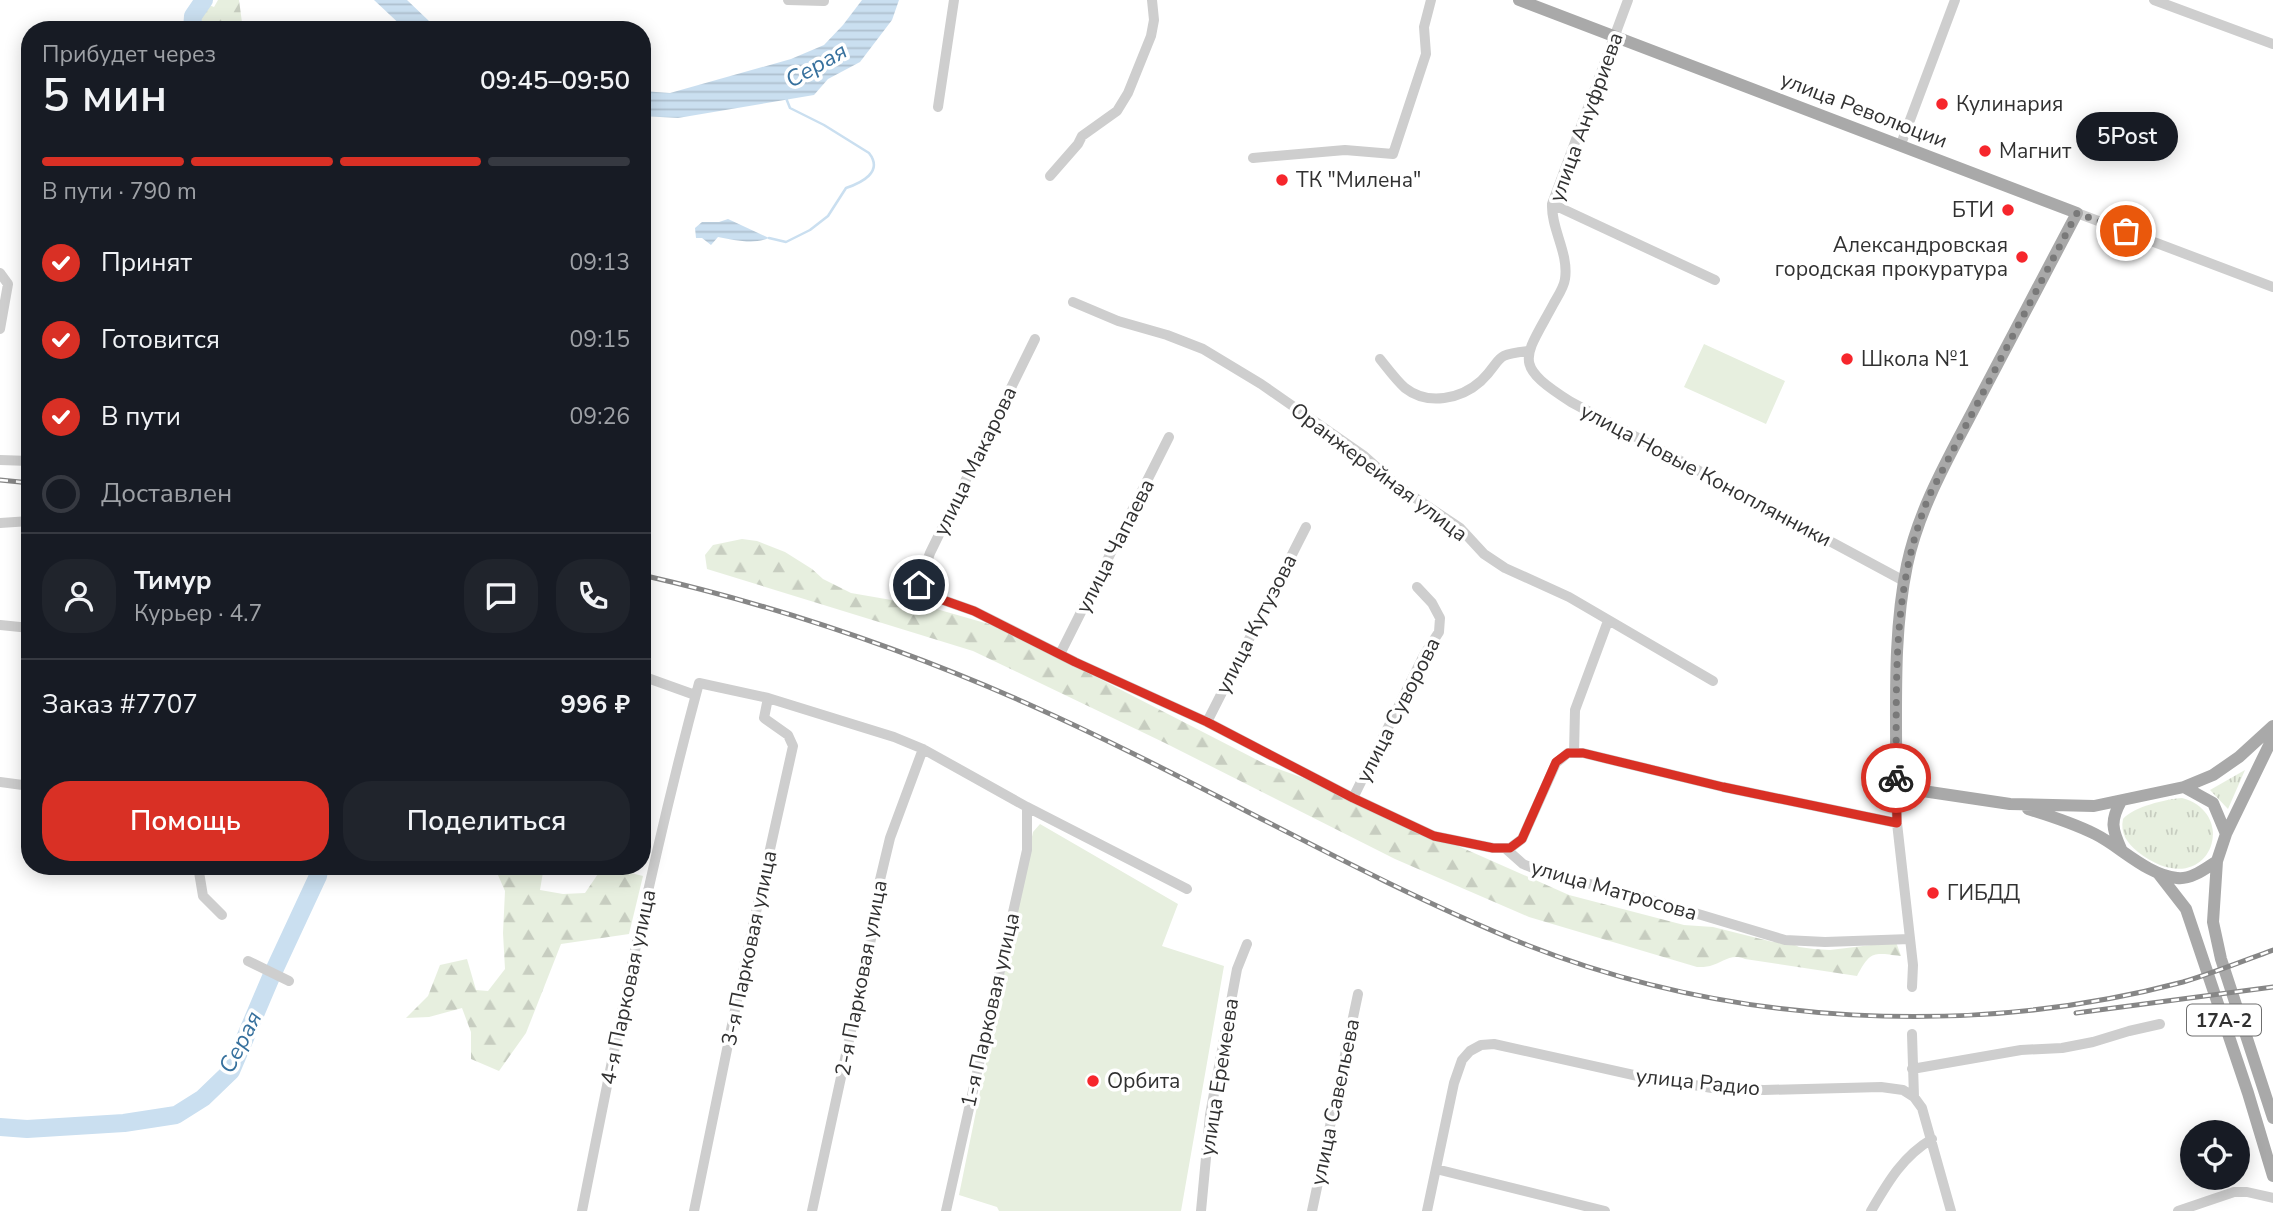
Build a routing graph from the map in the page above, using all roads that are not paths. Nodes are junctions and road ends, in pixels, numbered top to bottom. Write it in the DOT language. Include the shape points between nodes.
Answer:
graph roads {
  1 [pos="788,0"];
  2 [pos="954,0"];
  3 [pos="1153,0"];
  4 [pos="1431,0"];
  5 [pos="1519,0"];
  6 [pos="1628,0"];
  7 [pos="1955,0"];
  8 [pos="2154,0"];
  9 [pos="824,1"];
  10 [pos="1616,36"];
  11 [pos="2273,44"];
  12 [pos="938,107"];
  13 [pos="1901,144"];
  14 [pos="1253,158"];
  15 [pos="1050,176"];
  16 [pos="1552,204"];
  17 [pos="2077,213"];
  18 [pos="0,273"];
  19 [pos="1715,280"];
  20 [pos="2273,287"];
  21 [pos="1073,302"];
  22 [pos="0,329"];
  23 [pos="1035,339"];
  24 [pos="1528,351"];
  25 [pos="1380,359"];
  26 [pos="1169,437"];
  27 [pos="0,460"];
  28 [pos="21,461"];
  29 [pos="21,522"];
  30 [pos="0,523"];
  31 [pos="1306,527"];
  32 [pos="1904,581"];
  33 [pos="919,585"];
  34 [pos="1417,587"];
  35 [pos="1608,621"];
  36 [pos="0,625"];
  37 [pos="21,627"];
  38 [pos="1060,654"];
  39 [pos="651,679"];
  40 [pos="1713,681"];
  41 [pos="695,695"];
  42 [pos="768,698"];
  43 [pos="1207,722"];
  44 [pos="2273,726"];
  45 [pos="2273,737"];
  46 [pos="923,749"];
  47 [pos="1574,753"];
  48 [pos="0,782"];
  49 [pos="21,785"];
  50 [pos="1896,787"];
  51 [pos="2184,787"];
  52 [pos="1353,798"];
  53 [pos="2121,801"];
  54 [pos="2010,803"];
  55 [pos="1027,807"];
  56 [pos="1897,823"];
  57 [pos="2226,834"];
  58 [pos="1505,848"];
  59 [pos="2121,849"];
  60 [pos="2217,861"];
  61 [pos="2158,873"];
  62 [pos="200,875"];
  63 [pos="1187,889"];
  64 [pos="222,915"];
  65 [pos="1910,939"];
  66 [pos="1247,944"];
  67 [pos="248,961"];
  68 [pos="289,981"];
  69 [pos="1912,987"];
  70 [pos="1357,994"];
  71 [pos="2160,1024"];
  72 [pos="1912,1034"];
  73 [pos="1912,1069"];
  74 [pos="1914,1097"];
  75 [pos="2273,1118"];
  76 [pos="1932,1139"];
  77 [pos="1436,1169"];
  78 [pos="2273,1176"];
  79 [pos="2273,1198"];
  80 [pos="582,1211"];
  81 [pos="694,1211"];
  82 [pos="811,1211"];
  83 [pos="946,1211"];
  84 [pos="1200,1211"];
  85 [pos="1312,1211"];
  86 [pos="1427,1211"];
  87 [pos="1605,1211"];
  88 [pos="1871,1211"];
  89 [pos="1951,1211"];
  90 [pos="2178,1211"];
  1 -- 9 [label="street"];
  2 -- 12 [label="street"];
  3 -- 15 [label="street" via="1151,36 1128,93 1117,111 1082,136"];
  4 -- 14 [label="street" via="1424,27 1426,54 1393,154 1345,150"];
  5 -- 10 [label="main road, улица Революции"];
  6 -- 10 [label="street, улица Ануфриева"];
  7 -- 13 [label="street"];
  8 -- 11 [label="street"];
  10 -- 13 [label="main road, улица Революции"];
  10 -- 16 [label="street, улица Ануфриева"];
  13 -- 17 [label="main road, улица Революции"];
  16 -- 19 [label="street"];
  16 -- 24 [label="street, улица Ануфриева" via="1565,279"];
  17 -- 20 [label="street, улица Революции"];
  17 -- 32 [label="main road" via="1929,496"];
  18 -- 22 [label="street" via="8,284"];
  21 -- 35 [label="street, Оранжерейная улица" via="1179,340 1262,384 1460,528 1484,554"];
  23 -- 33 [label="street, улица Макарова" via="930,553"];
  24 -- 25 [label="street" via="1506,354 1467,393 1443,399 1406,389"];
  24 -- 32 [label="street, улица Новые Коноплянники" via="1529,366 1541,383 1571,402"];
  26 -- 38 [label="street, улица Чапаева"];
  27 -- 28 [label="street"];
  29 -- 30 [label="street"];
  31 -- 43 [label="street, улица Кутузова"];
  32 -- 50 [label="main road" via="1898,618"];
  33 -- 38 [label="street, улица Матросова" via="926,594 974,611"];
  34 -- 52 [label="street, улица Суворова" via="1440,618 1439,632"];
  35 -- 40 [label="street, Оранжерейная улица"];
  35 -- 47 [label="street" via="1575,710"];
  36 -- 37 [label="street"];
  38 -- 43 [label="street, улица Матросова"];
  39 -- 41 [label="street"];
  41 -- 42 [label="street, 4-я Парковая улица" via="699,683"];
  41 -- 80 [label="street, 4-я Парковая улица" via="630,968"];
  42 -- 46 [label="street"];
  42 -- 81 [label="street, 3-я Парковая улица" via="764,718 788,735 793,746"];
  43 -- 52 [label="street, улица Матросова"];
  44 -- 51 [label="main road" via="2213,775"];
  45 -- 57 [label="main road"];
  46 -- 55 [label="street"];
  46 -- 82 [label="street, 2-я Парковая улица" via="890,838"];
  47 -- 56 [label="street"];
  47 -- 58 [label="street" via="1556,762 1522,839"];
  48 -- 49 [label="street"];
  50 -- 54 [label="main road"];
  50 -- 56 [label="street"];
  51 -- 53 [label="main road"];
  51 -- 57 [label="main road" via="2213,803"];
  52 -- 58 [label="street, улица Матросова" via="1434,836"];
  53 -- 54 [label="main road" via="2094,806"];
  53 -- 59 [label="main road" via="2113,831"];
  54 -- 59 [label="main road" via="2067,821"];
  55 -- 63 [label="street"];
  55 -- 83 [label="street, 1-я Парковая улица" via="1027,850"];
  56 -- 65 [label="street"];
  57 -- 60 [label="main road, 17А-2"];
  58 -- 65 [label="street, улица Матросова" via="1540,871 1785,940"];
  59 -- 61 [label="main road, 17А-2"];
  60 -- 61 [label="main road" via="2179,879"];
  60 -- 75 [label="main road, 17А-2" via="2213,922 2221,959"];
  61 -- 78 [label="main road, 17А-2" via="2186,909"];
  62 -- 64 [label="street" via="203,896"];
  65 -- 69 [label="street"];
  66 -- 84 [label="street, улица Еремеева" via="1237,969 1210,1115"];
  67 -- 68 [label="street"];
  70 -- 85 [label="street, улица Савельева"];
  71 -- 73 [label="street" via="2062,1048 2021,1050"];
  72 -- 73 [label="street"];
  73 -- 74 [label="street"];
  74 -- 76 [label="street"];
  74 -- 77 [label="street, улица Радио" via="1903,1090 1881,1087 1712,1088 1481,1045 1462,1060"];
  76 -- 88 [label="street" via="1900,1165"];
  76 -- 89 [label="street"];
  77 -- 86 [label="street"];
  77 -- 87 [label="street"];
  79 -- 90 [label="street" via="2234,1192"];
}
